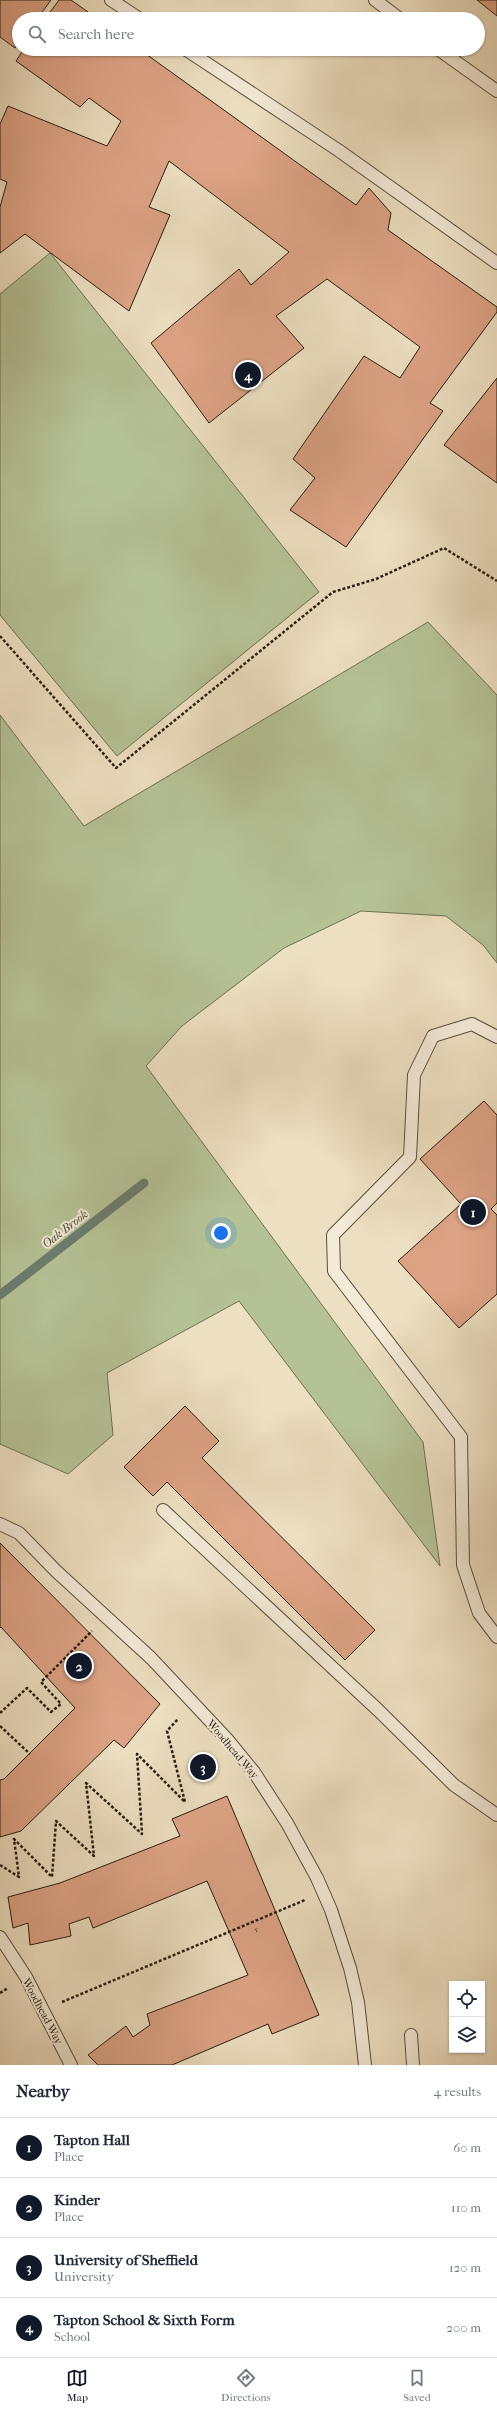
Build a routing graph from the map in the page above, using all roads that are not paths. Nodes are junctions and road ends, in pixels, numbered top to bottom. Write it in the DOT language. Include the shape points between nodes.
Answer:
graph roads {
  1 [pos="111,0"];
  2 [pos="375,0"];
  3 [pos="129,12"];
  4 [pos="391,12"];
  5 [pos="196,56"];
  6 [pos="448,56"];
  7 [pos="497,91"];
  8 [pos="497,263"];
  9 [pos="497,1037"];
  10 [pos="164,1510"];
  11 [pos="0,1524"];
  12 [pos="497,1637"];
  13 [pos="497,1815"];
  14 [pos="0,1938"];
  15 [pos="411,2035"];
  16 [pos="71,2065"];
  17 [pos="365,2065"];
  18 [pos="413,2065"];
  1 -- 3 [label="lane"];
  2 -- 4 [label="lane"];
  5 -- 8 [label="lane" via="338,150"];
  6 -- 7 [label="lane"];
  9 -- 12 [label="lane" via="472,1024 433,1036 414,1075 410,1157 333,1236 334,1271 461,1437 463,1565 479,1613"];
  10 -- 13 [label="lane" via="378,1710 454,1785"];
  11 -- 17 [label="lane, Woodhead Way" via="19,1533 151,1658 242,1757 287,1823 324,1893 350,1968 358,2002"];
  14 -- 16 [label="lane, Woodhead Way" via="26,1977"];
  15 -- 18 [label="lane"];
}
